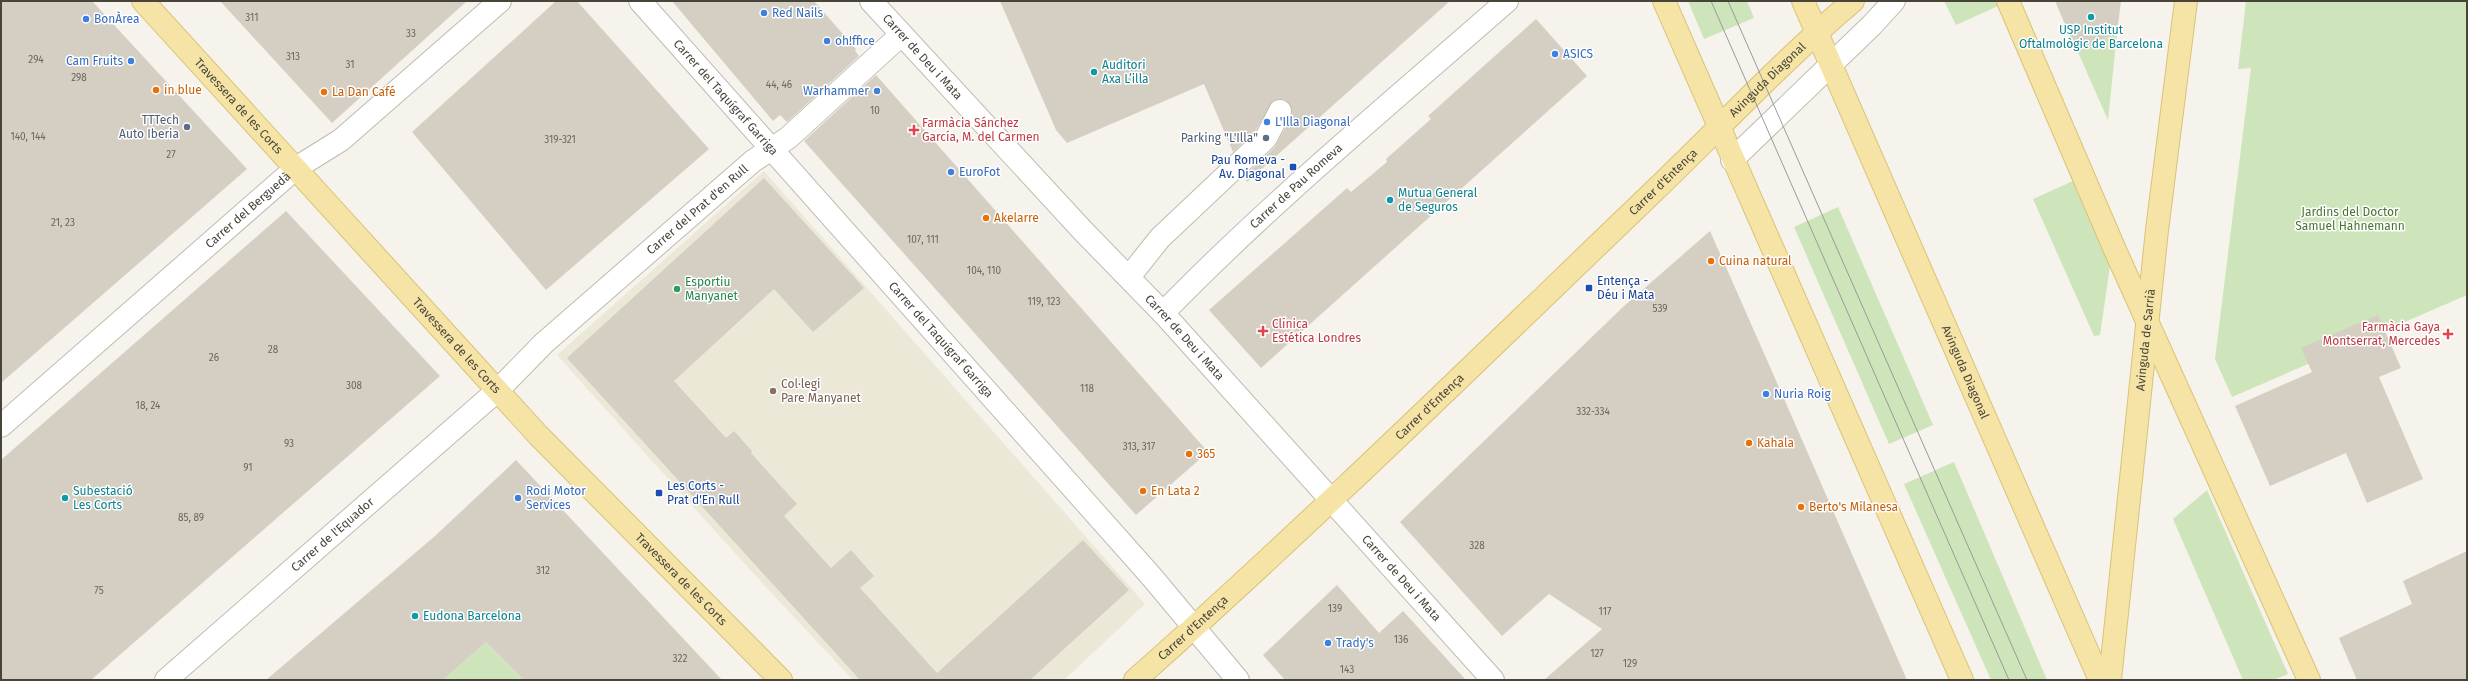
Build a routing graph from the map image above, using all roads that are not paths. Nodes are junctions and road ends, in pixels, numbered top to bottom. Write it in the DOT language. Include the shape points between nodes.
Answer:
graph roads {
  1 [pos="143,1"];
  2 [pos="500,1"];
  3 [pos="640,1"];
  4 [pos="871,1"];
  5 [pos="1507,1"];
  6 [pos="1664,1"];
  7 [pos="1803,1"];
  8 [pos="1853,1"];
  9 [pos="1894,1"];
  10 [pos="2008,1"];
  11 [pos="2186,1"];
  12 [pos="1817,32"];
  13 [pos="901,35"];
  14 [pos="1831,65"];
  15 [pos="1280,111"];
  16 [pos="1718,128"];
  17 [pos="771,150"];
  18 [pos="1732,160"];
  19 [pos="296,168"];
  20 [pos="1129,277"];
  21 [pos="1163,313"];
  22 [pos="2148,324"];
  23 [pos="498,390"];
  24 [pos="1,426"];
  25 [pos="1332,499"];
  26 [pos="1195,628"];
  27 [pos="166,680"];
  28 [pos="781,680"];
  29 [pos="1135,680"];
  30 [pos="1238,680"];
  31 [pos="1493,680"];
  32 [pos="1962,680"];
  33 [pos="2100,680"];
  34 [pos="2110,680"];
  35 [pos="2309,680"];
  1 -- 19 [label="main road, Travessera de les Corts"];
  2 -- 19 [label="street, Carrer del Berguedà" via="341,140"];
  3 -- 17 [label="street, Carrer del Taquígraf Garriga"];
  4 -- 13 [label="street, Carrer de Deu i Mata"];
  5 -- 21 [label="street, Carrer de Pau Romeva" via="1305,177"];
  6 -- 16 [label="main road"];
  7 -- 12 [label="main road, Avinguda Diagonal"];
  8 -- 12 [label="main road, Avinguda Diagonal"];
  9 -- 14 [label="street"];
  10 -- 22 [label="main road"];
  11 -- 22 [label="main road, Avinguda de Sarrià"];
  12 -- 14 [label="main road, Avinguda Diagonal"];
  12 -- 16 [label="main road, Avinguda Diagonal"];
  13 -- 17 [label="street, Carrer del Prat d'en Rull" via="788,138"];
  13 -- 20 [label="street, Carrer de Deu i Mata"];
  14 -- 18 [label="street"];
  14 -- 33 [label="main road, Avinguda Diagonal"];
  15 -- 20 [label="street" via="1266,138 1160,238"];
  16 -- 18 [label="main road"];
  16 -- 25 [label="main road, Carrer d'Entença"];
  17 -- 23 [label="street, Carrer del Prat d'en Rull" via="753,161 541,346"];
  17 -- 26 [label="street, Carrer del Taquígraf Garriga"];
  18 -- 32 [label="main road"];
  19 -- 23 [label="main road, Travessera de les Corts"];
  19 -- 24 [label="street, Carrer del Berguedà"];
  20 -- 21 [label="street, Carrer de Deu i Mata"];
  21 -- 25 [label="street, Carrer de Deu i Mata"];
  22 -- 34 [label="main road, Avinguda de Sarrià"];
  22 -- 35 [label="main road"];
  23 -- 27 [label="street, Carrer de l'Equador"];
  23 -- 28 [label="main road, Travessera de les Corts" via="538,435"];
  25 -- 26 [label="main road, Carrer d'Entença"];
  25 -- 31 [label="street, Carrer de Deu i Mata"];
  26 -- 29 [label="main road, Carrer d'Entença"];
  26 -- 30 [label="street, Carrer del Taquígraf Garriga"];
}
